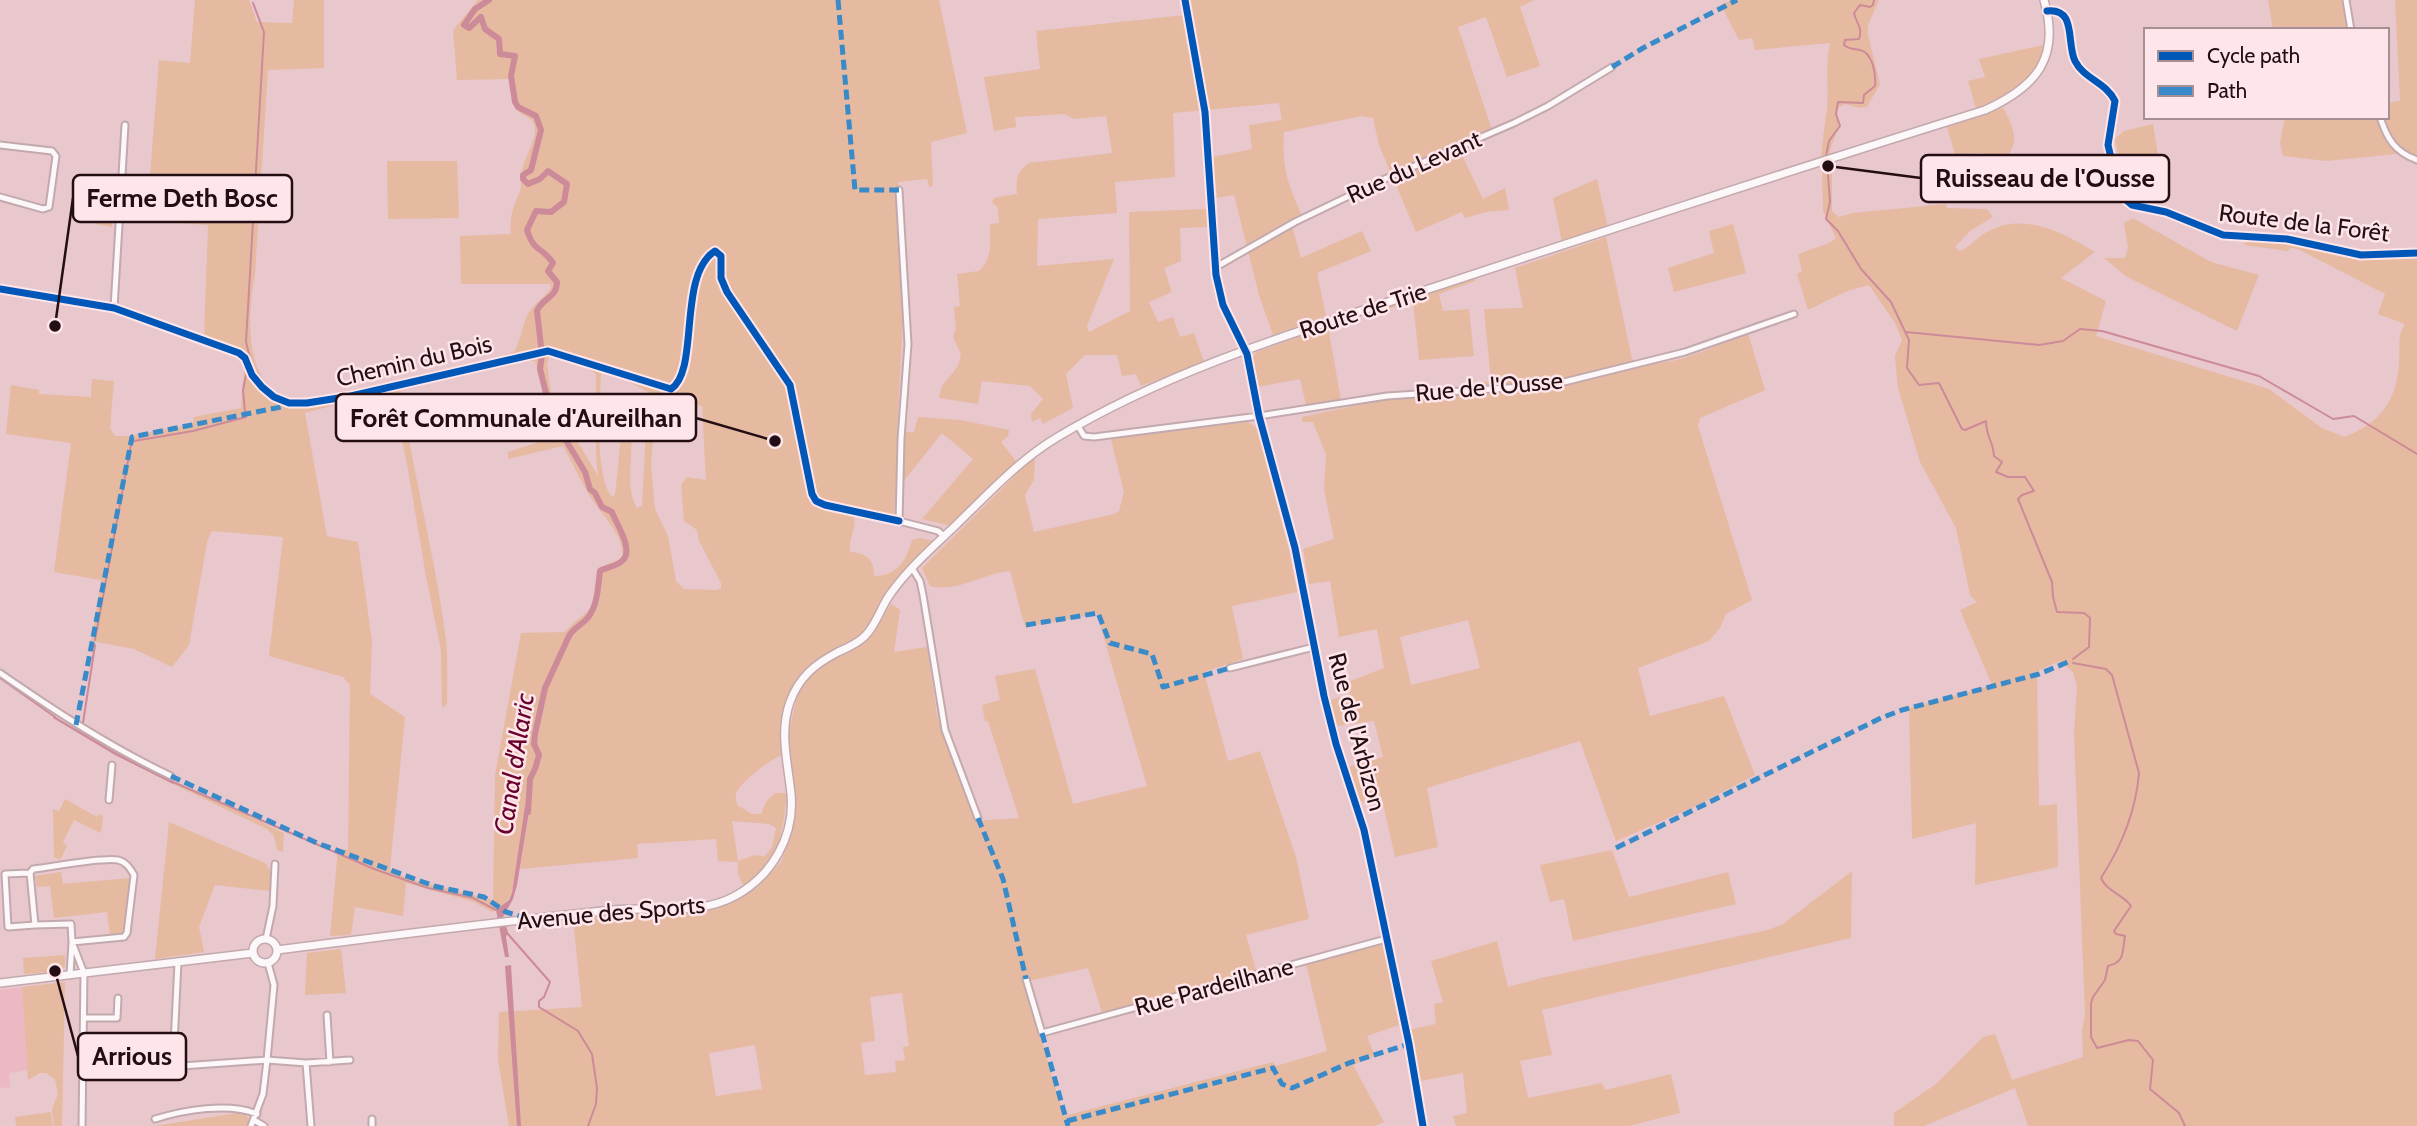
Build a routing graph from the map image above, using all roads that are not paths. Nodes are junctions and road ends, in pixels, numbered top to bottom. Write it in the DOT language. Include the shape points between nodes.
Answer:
graph roads {
  1 [pos="1185,0"];
  2 [pos="2044,0"];
  3 [pos="2346,0"];
  4 [pos="2047,11"];
  5 [pos="2351,28"];
  6 [pos="1612,67"];
  7 [pos="2381,119"];
  8 [pos="125,125"];
  9 [pos="0,145"];
  10 [pos="2417,160"];
  11 [pos="899,190"];
  12 [pos="0,197"];
  13 [pos="2417,253"];
  14 [pos="1216,267"];
  15 [pos="0,289"];
  16 [pos="114,308"];
  17 [pos="1794,314"];
  18 [pos="1246,350"];
  19 [pos="1259,416"];
  20 [pos="1078,426"];
  21 [pos="899,521"];
  22 [pos="944,536"];
  23 [pos="912,568"];
  24 [pos="1314,646"];
  25 [pos="1230,668"];
  26 [pos="0,673"];
  27 [pos="112,765"];
  28 [pos="171,776"];
  29 [pos="109,800"];
  30 [pos="978,818"];
  31 [pos="275,864"];
  32 [pos="30,873"];
  33 [pos="35,925"];
  34 [pos="266,939"];
  35 [pos="1386,939"];
  36 [pos="72,942"];
  37 [pos="277,950"];
  38 [pos="253,954"];
  39 [pos="178,962"];
  40 [pos="268,963"];
  41 [pos="84,973"];
  42 [pos="69,975"];
  43 [pos="1026,979"];
  44 [pos="0,984"];
  45 [pos="118,998"];
  46 [pos="327,1015"];
  47 [pos="84,1018"];
  48 [pos="267,1060"];
  49 [pos="349,1060"];
  50 [pos="330,1062"];
  51 [pos="306,1063"];
  52 [pos="173,1066"];
  53 [pos="82,1073"];
  54 [pos="155,1119"];
  55 [pos="254,1120"];
  56 [pos="82,1126"];
  57 [pos="264,1126"];
  58 [pos="310,1126"];
  59 [pos="1423,1126"];
  1 -- 14 [label="street, Rue de l'Arbizon" via="1205,112"];
  2 -- 4 [label="main road, Route de Trie"];
  3 -- 5 [label="street"];
  4 -- 13 [label="street, Route de la Forêt" via="2065,15 2078,66 2106,87 2115,101 2108,145 2124,200 2223,234 2287,239 2381,256"];
  4 -- 18 [label="main road, Route de Trie" via="2049,45 2035,77 2009,99 1985,110"];
  6 -- 14 [label="street, Rue du Levant" via="1548,106 1295,222"];
  7 -- 10 [label="street" via="2393,147"];
  8 -- 16 [label="street"];
  9 -- 12 [label="street" via="52,151 56,156 49,207"];
  11 -- 21 [label="street" via="908,344"];
  14 -- 18 [label="street, Rue de l'Arbizon" via="1223,305"];
  15 -- 16 [label="street"];
  16 -- 21 [label="street, Chemin du Bois" via="239,353 262,387 289,403 351,396 537,352 671,388 681,378 692,297 702,265 715,251 721,256 721,278 727,292 790,385 816,501"];
  17 -- 19 [label="street, Rue de l'Ousse" via="1685,352 1552,385 1387,396"];
  18 -- 19 [label="street, Rue de l'Arbizon"];
  18 -- 20 [label="main road, Route de Trie" via="1161,382"];
  19 -- 20 [label="street, Rue de l'Ousse" via="1094,437 1084,436"];
  19 -- 24 [label="street, Rue de l'Arbizon" via="1295,548"];
  20 -- 22 [label="main road, Route de Trie" via="1034,453"];
  21 -- 22 [label="street"];
  22 -- 23 [label="main road, Route de Trie"];
  23 -- 30 [label="street" via="923,595 945,730"];
  23 -- 37 [label="main road, Avenue des Sports" via="865,636 821,660 797,685 787,710 784,741 792,801 789,822 779,853 757,881 732,898 698,908 622,909"];
  24 -- 25 [label="street"];
  24 -- 35 [label="street, Rue de l'Arbizon" via="1336,744 1364,830"];
  26 -- 28 [label="street" via="76,725"];
  27 -- 29 [label="street"];
  31 -- 34 [label="street"];
  32 -- 33 [label="street"];
  32 -- 33 [label="street" via="5,874 9,927"];
  32 -- 36 [label="street" via="33,869 117,860 134,875 124,937"];
  33 -- 36 [label="street" via="71,924"];
  34 -- 37 [label="main road"];
  34 -- 38 [label="main road" via="256,943"];
  35 -- 43 [label="street, Rue Pardeilhane" via="1042,1033"];
  35 -- 59 [label="street, Rue de l'Arbizon"];
  36 -- 41 [label="street"];
  36 -- 42 [label="street"];
  37 -- 40 [label="main road"];
  38 -- 39 [label="main road"];
  38 -- 40 [label="main road"];
  39 -- 41 [label="main road"];
  39 -- 52 [label="street"];
  40 -- 48 [label="street" via="274,985"];
  41 -- 42 [label="main road"];
  41 -- 47 [label="street"];
  42 -- 44 [label="main road"];
  45 -- 47 [label="street" via="117,1018"];
  46 -- 50 [label="street"];
  47 -- 53 [label="street"];
  48 -- 51 [label="street"];
  48 -- 52 [label="street"];
  48 -- 55 [label="street" via="264,1094"];
  49 -- 50 [label="street"];
  50 -- 51 [label="street"];
  51 -- 58 [label="street"];
  52 -- 53 [label="street"];
  53 -- 56 [label="street"];
  54 -- 55 [label="street" via="225,1107 244,1108"];
  55 -- 57 [label="street"];
}
